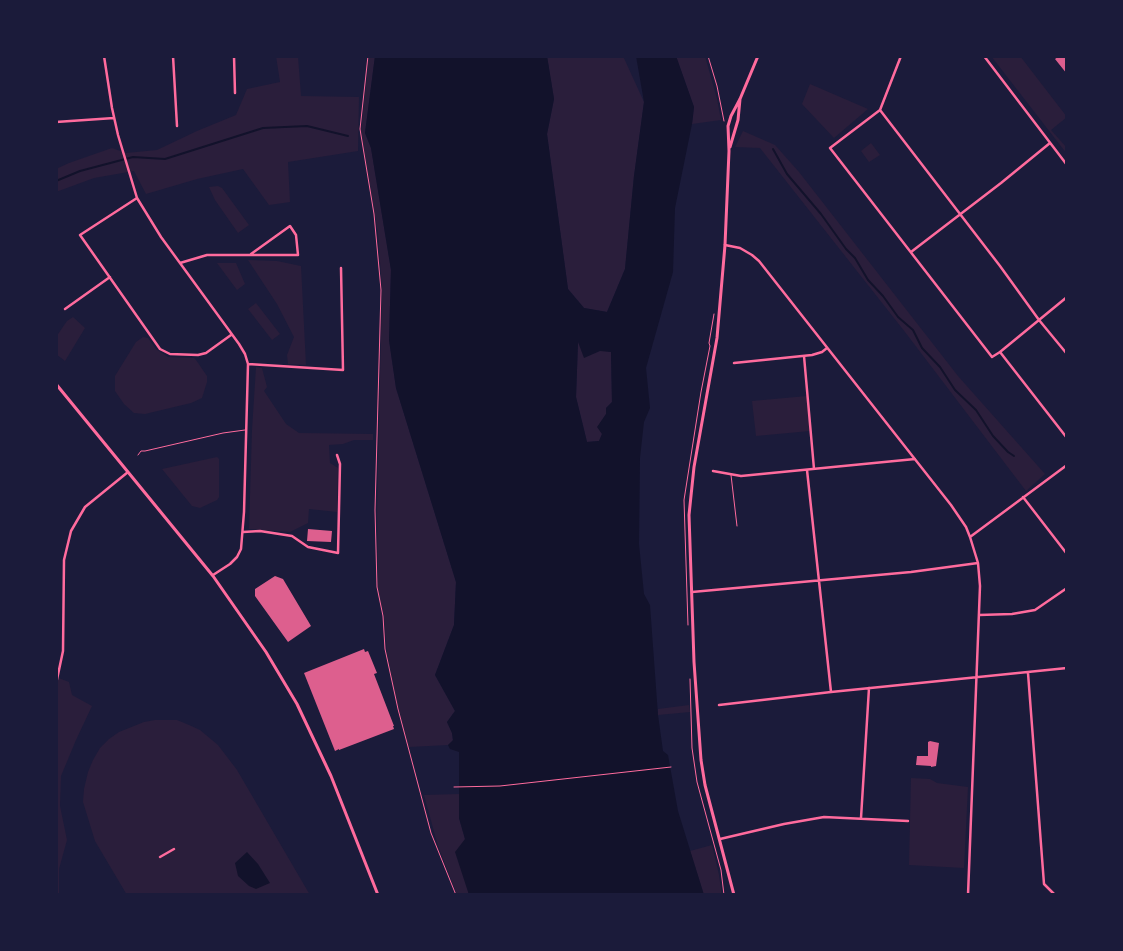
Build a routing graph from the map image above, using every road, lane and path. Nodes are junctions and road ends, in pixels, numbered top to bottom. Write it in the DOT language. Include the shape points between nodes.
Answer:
graph roads {
  1 [pos="104,56"];
  2 [pos="173,56"];
  3 [pos="234,56"];
  4 [pos="368,56"];
  5 [pos="708,56"];
  6 [pos="758,56"];
  7 [pos="901,56"];
  8 [pos="984,56"];
  9 [pos="235,92"];
  10 [pos="740,99"];
  11 [pos="880,110"];
  12 [pos="114,118"];
  13 [pos="56,122"];
  14 [pos="177,126"];
  15 [pos="724,126"];
  16 [pos="1050,142"];
  17 [pos="729,151"];
  18 [pos="1067,164"];
  19 [pos="137,198"];
  20 [pos="960,215"];
  21 [pos="725,245"];
  22 [pos="911,252"];
  23 [pos="251,254"];
  24 [pos="180,264"];
  25 [pos="341,268"];
  26 [pos="110,278"];
  27 [pos="1067,297"];
  28 [pos="65,309"];
  29 [pos="715,309"];
  30 [pos="1039,320"];
  31 [pos="232,335"];
  32 [pos="827,348"];
  33 [pos="1000,352"];
  34 [pos="1067,354"];
  35 [pos="804,356"];
  36 [pos="248,364"];
  37 [pos="734,364"];
  38 [pos="56,384"];
  39 [pos="246,430"];
  40 [pos="1067,438"];
  41 [pos="138,455"];
  42 [pos="337,455"];
  43 [pos="914,459"];
  44 [pos="1067,465"];
  45 [pos="814,469"];
  46 [pos="714,470"];
  47 [pos="807,470"];
  48 [pos="128,472"];
  49 [pos="731,474"];
  50 [pos="1024,497"];
  51 [pos="737,526"];
  52 [pos="243,532"];
  53 [pos="970,537"];
  54 [pos="1067,554"];
  55 [pos="978,564"];
  56 [pos="213,576"];
  57 [pos="819,581"];
  58 [pos="1067,588"];
  59 [pos="692,592"];
  60 [pos="979,615"];
  61 [pos="688,630"];
  62 [pos="1067,668"];
  63 [pos="1028,672"];
  64 [pos="690,678"];
  65 [pos="977,678"];
  66 [pos="56,684"];
  67 [pos="869,688"];
  68 [pos="831,692"];
  69 [pos="718,705"];
  70 [pos="671,767"];
  71 [pos="454,786"];
  72 [pos="862,818"];
  73 [pos="908,821"];
  74 [pos="718,839"];
  75 [pos="174,850"];
  76 [pos="160,857"];
  77 [pos="378,895"];
  78 [pos="456,895"];
  79 [pos="724,895"];
  80 [pos="734,895"];
  81 [pos="968,895"];
  82 [pos="1055,895"];
  1 -- 12 [label="street"];
  2 -- 14 [label="street"];
  3 -- 9 [label="street"];
  4 -- 78 [label="path" via="360,129 374,214 381,290 376,580 389,668 408,747 431,833"];
  5 -- 15 [label="path" via="718,86"];
  6 -- 10 [label="street"];
  7 -- 11 [label="street"];
  8 -- 16 [label="street"];
  10 -- 17 [label="street"];
  10 -- 17 [label="street" via="728,126"];
  11 -- 20 [label="street"];
  11 -- 22 [label="street" via="830,148"];
  12 -- 13 [label="street"];
  12 -- 19 [label="street"];
  16 -- 18 [label="street"];
  16 -- 20 [label="street"];
  17 -- 21 [label="street"];
  19 -- 24 [label="street"];
  19 -- 26 [label="street" via="80,236"];
  20 -- 22 [label="street"];
  20 -- 30 [label="street"];
  21 -- 32 [label="street" via="740,248 758,261"];
  21 -- 59 [label="street" via="717,338 691,492"];
  22 -- 33 [label="street" via="992,357"];
  23 -- 23 [label="street" via="298,255 296,235 290,226"];
  23 -- 24 [label="street" via="207,254"];
  24 -- 31 [label="street"];
  25 -- 36 [label="street" via="343,370"];
  26 -- 28 [label="street"];
  26 -- 31 [label="street" via="160,349 170,354 206,353"];
  27 -- 30 [label="street"];
  29 -- 61 [label="path" via="684,500"];
  30 -- 33 [label="street"];
  30 -- 34 [label="street"];
  31 -- 36 [label="street"];
  32 -- 35 [label="street"];
  32 -- 43 [label="street"];
  33 -- 40 [label="street"];
  35 -- 37 [label="street"];
  35 -- 45 [label="street"];
  36 -- 39 [label="street"];
  38 -- 48 [label="street"];
  39 -- 41 [label="lane"];
  39 -- 52 [label="street"];
  42 -- 52 [label="street" via="340,464 338,553 308,547 292,536"];
  43 -- 45 [label="street"];
  43 -- 53 [label="street" via="951,505"];
  44 -- 50 [label="street"];
  45 -- 47 [label="street"];
  46 -- 49 [label="street"];
  47 -- 49 [label="street" via="741,476"];
  47 -- 57 [label="street"];
  48 -- 56 [label="street"];
  48 -- 66 [label="street" via="85,507 71,531 64,560 62,652"];
  49 -- 51 [label="lane"];
  50 -- 53 [label="street"];
  50 -- 54 [label="street"];
  52 -- 56 [label="street" via="237,557"];
  53 -- 55 [label="street"];
  55 -- 57 [label="street"];
  55 -- 60 [label="street"];
  56 -- 77 [label="street" via="266,652 297,704 339,794"];
  57 -- 59 [label="street"];
  57 -- 68 [label="street"];
  58 -- 60 [label="street" via="1035,610"];
  59 -- 74 [label="street" via="700,754"];
  60 -- 65 [label="street"];
  62 -- 63 [label="street"];
  63 -- 65 [label="street"];
  63 -- 82 [label="street" via="1044,884"];
  64 -- 79 [label="path" via="692,748 697,782 721,870"];
  65 -- 67 [label="street"];
  65 -- 81 [label="street"];
  67 -- 68 [label="street"];
  67 -- 72 [label="street"];
  68 -- 69 [label="street"];
  70 -- 71 [label="path" via="500,786"];
  72 -- 73 [label="street"];
  72 -- 74 [label="street" via="824,818"];
  74 -- 80 [label="street"];
  75 -- 76 [label="street"];
}
